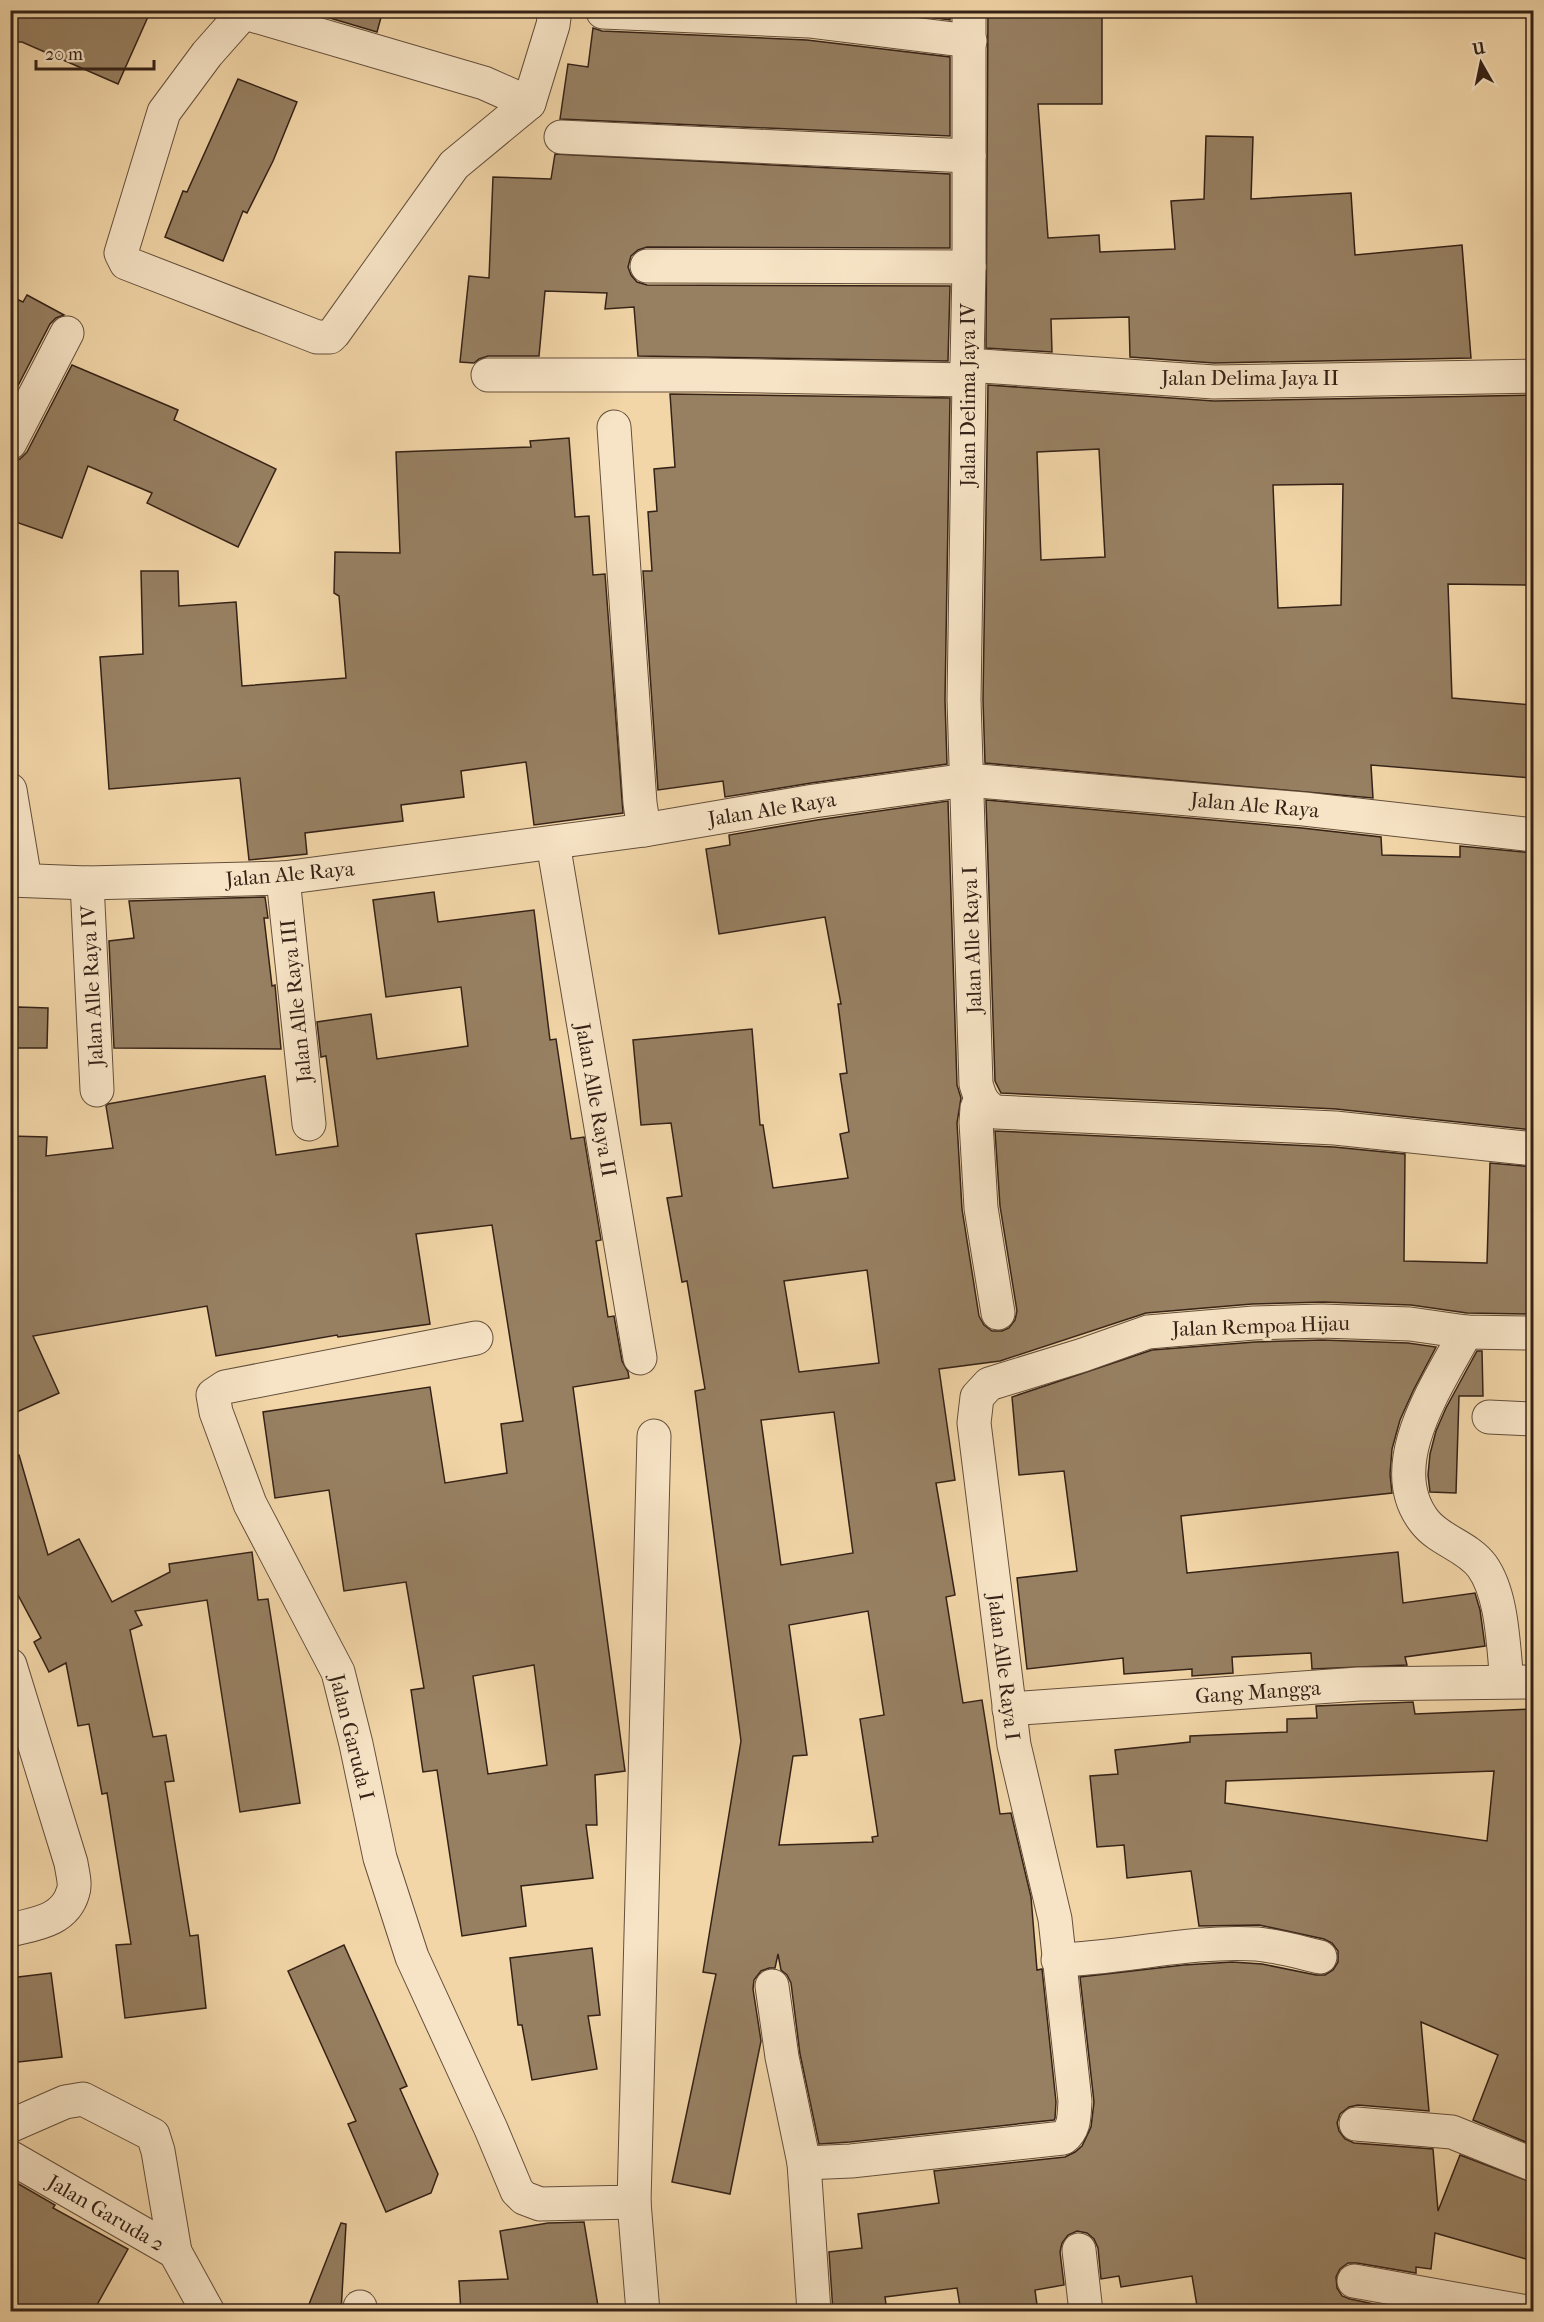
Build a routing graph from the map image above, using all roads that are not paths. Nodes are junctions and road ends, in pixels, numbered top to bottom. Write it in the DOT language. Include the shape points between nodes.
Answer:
graph roads {
  1 [pos="555,10"];
  2 [pos="245,12"];
  3 [pos="603,12"];
  4 [pos="969,26"];
  5 [pos="529,104"];
  6 [pos="561,137"];
  7 [pos="969,156"];
  8 [pos="647,266"];
  9 [pos="969,267"];
  10 [pos="67,333"];
  11 [pos="968,373"];
  12 [pos="488,375"];
  13 [pos="1533,376"];
  14 [pos="614,427"];
  15 [pos="10,443"];
  16 [pos="968,780"];
  17 [pos="10,790"];
  18 [pos="644,830"];
  19 [pos="1533,835"];
  20 [pos="553,843"];
  21 [pos="283,878"];
  22 [pos="18,880"];
  23 [pos="87,883"];
  24 [pos="97,1090"];
  25 [pos="981,1100"];
  26 [pos="309,1124"];
  27 [pos="1533,1149"];
  28 [pos="998,1313"];
  29 [pos="1466,1332"];
  30 [pos="1533,1333"];
  31 [pos="476,1338"];
  32 [pos="640,1358"];
  33 [pos="996,1380"];
  34 [pos="1489,1417"];
  35 [pos="1533,1419"];
  36 [pos="654,1436"];
  37 [pos="10,1665"];
  38 [pos="1520,1682"];
  39 [pos="1008,1709"];
  40 [pos="10,1930"];
  41 [pos="1320,1957"];
  42 [pos="1058,1960"];
  43 [pos="772,1986"];
  44 [pos="1356,2124"];
  45 [pos="10,2127"];
  46 [pos="10,2157"];
  47 [pos="804,2163"];
  48 [pos="1533,2165"];
  49 [pos="634,2202"];
  50 [pos="1079,2250"];
  51 [pos="175,2252"];
  52 [pos="1354,2281"];
  53 [pos="208,2312"];
  54 [pos="643,2312"];
  55 [pos="814,2312"];
  56 [pos="1086,2312"];
  57 [pos="1527,2312"];
  1 -- 5 [label="street" via="554,25"];
  2 -- 5 [label="street" via="484,83"];
  2 -- 5 [label="street" via="207,54 164,112 121,253 126,263 317,337 334,333 454,165"];
  3 -- 4 [label="street"];
  4 -- 7 [label="street, Jalan Delima Jaya IV"];
  6 -- 7 [label="street"];
  7 -- 9 [label="street, Jalan Delima Jaya IV"];
  8 -- 9 [label="street"];
  9 -- 11 [label="street, Jalan Delima Jaya IV"];
  10 -- 15 [label="street"];
  11 -- 12 [label="street, Jalan Delima Jaya II"];
  11 -- 13 [label="street, Jalan Delima Jaya II" via="1214,382"];
  11 -- 16 [label="street, Jalan Delima Jaya IV" via="964,700"];
  14 -- 18 [label="street"];
  16 -- 18 [label="street, Jalan Ale Raya"];
  16 -- 19 [label="street, Jalan Ale Raya" via="1304,809"];
  16 -- 25 [label="street, Jalan Alle Raya I" via="976,1084"];
  17 -- 22 [label="street"];
  18 -- 20 [label="street, Jalan Ale Raya"];
  20 -- 21 [label="street, Jalan Ale Raya"];
  20 -- 32 [label="street, Jalan Alle Raya II"];
  21 -- 23 [label="street, Jalan Ale Raya"];
  21 -- 26 [label="street, Jalan Alle Raya III"];
  22 -- 23 [label="street, Jalan Ale Raya"];
  23 -- 24 [label="street, Jalan Alle Raya IV"];
  25 -- 27 [label="street" via="996,1112 1335,1128"];
  25 -- 28 [label="street, Jalan Alle Raya I" via="976,1122 981,1208"];
  29 -- 30 [label="street, Jalan Rempoa Hijau"];
  29 -- 33 [label="street, Jalan Rempoa Hijau" via="1410,1324 1322,1321 1175,1329 1148,1332"];
  29 -- 38 [label="street, Gang Mangga" via="1418,1425 1408,1468 1412,1500 1434,1531 1482,1566"];
  31 -- 49 [label="street, Jalan Garuda I" via="225,1387 213,1395 216,1412 250,1504 338,1672 380,1858 412,1957 517,2192 540,2204"];
  33 -- 39 [label="street, Jalan Alle Raya I" via="977,1397 974,1423"];
  34 -- 35 [label="street"];
  36 -- 49 [label="street"];
  37 -- 40 [label="street" via="71,1863 74,1891 63,1912 47,1921"];
  38 -- 39 [label="street, Gang Mangga" via="1359,1684"];
  39 -- 42 [label="street, Jalan Alle Raya I" via="1055,1919"];
  41 -- 42 [label="street" via="1257,1944"];
  42 -- 47 [label="street, Jalan Alle Raya I" via="1075,2101 1070,2133 1062,2138"];
  43 -- 47 [label="street"];
  44 -- 48 [label="street" via="1452,2132"];
  45 -- 51 [label="street" via="83,2098 153,2135"];
  46 -- 51 [label="street, Jalan Garuda 2"];
  47 -- 55 [label="street"];
  49 -- 54 [label="street"];
  50 -- 56 [label="street"];
  51 -- 53 [label="street, Jalan Garuda 2"];
  52 -- 57 [label="street"];
}
